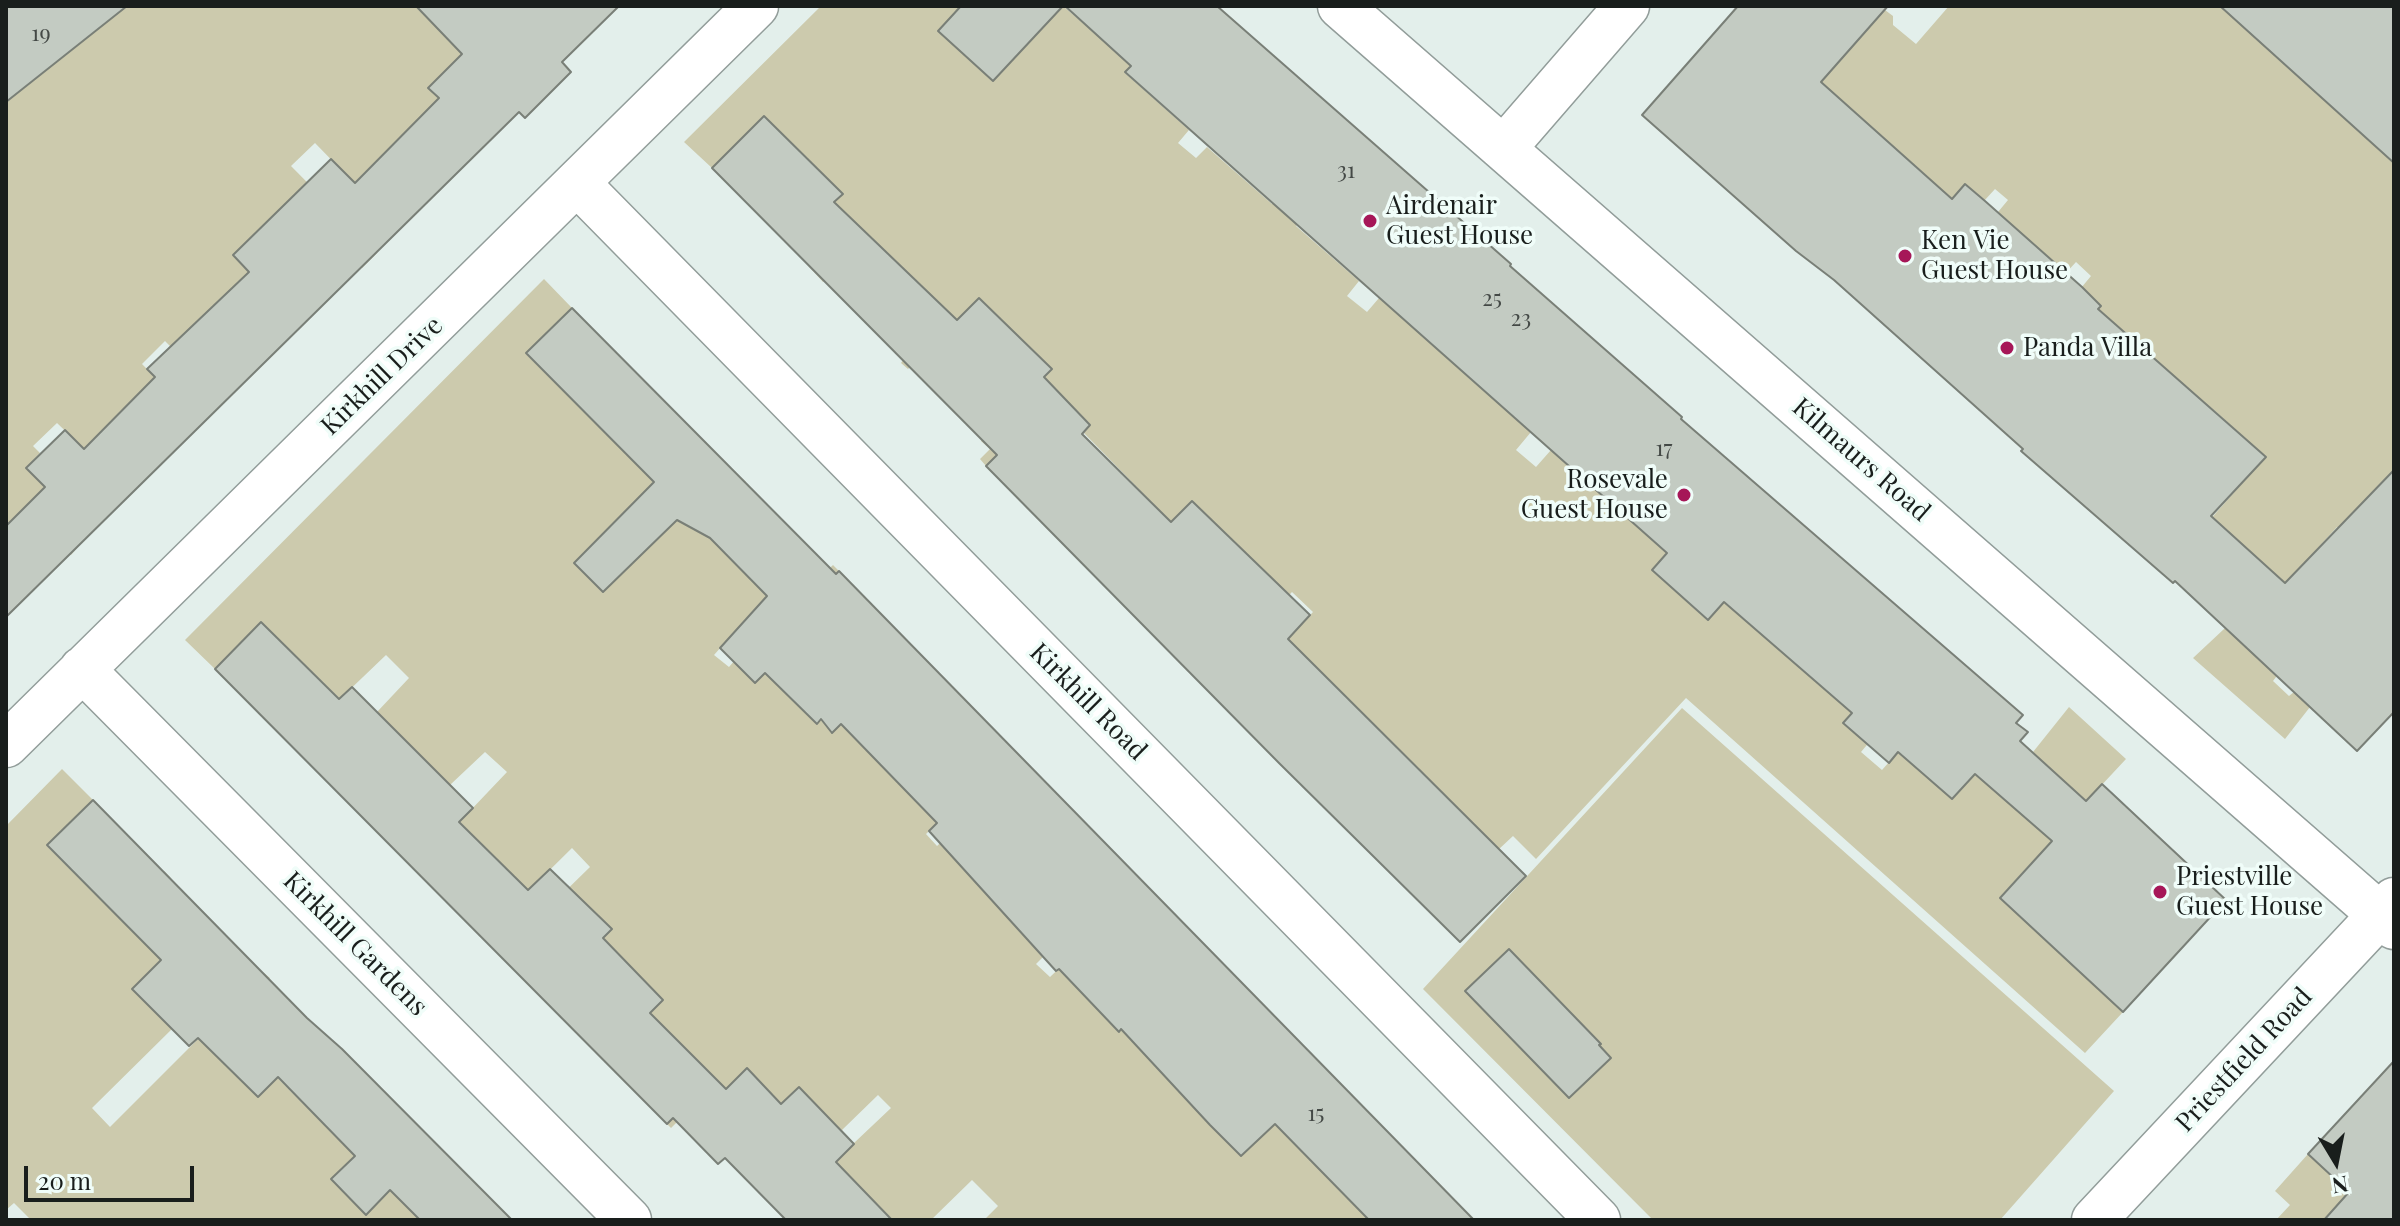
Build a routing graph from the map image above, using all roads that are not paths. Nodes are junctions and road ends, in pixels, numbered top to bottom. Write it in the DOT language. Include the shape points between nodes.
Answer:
graph roads {
  1 [pos="756,6"];
  2 [pos="1340,6"];
  3 [pos="1627,6"];
  4 [pos="1504,148"];
  5 [pos="578,184"];
  6 [pos="82,669"];
  7 [pos="6,745"];
  8 [pos="2390,913"];
  9 [pos="629,1220"];
  10 [pos="1598,1220"];
  11 [pos="2094,1220"];
  1 -- 5 [label="street, Kirkhill Drive"];
  2 -- 4 [label="street, Kilmaurs Road"];
  3 -- 4 [label="street"];
  4 -- 8 [label="street, Kilmaurs Road"];
  5 -- 6 [label="street, Kirkhill Drive"];
  5 -- 10 [label="street, Kirkhill Road"];
  6 -- 7 [label="street, Kirkhill Drive"];
  6 -- 9 [label="street, Kirkhill Gardens"];
  8 -- 11 [label="street, Priestfield Road"];
}
